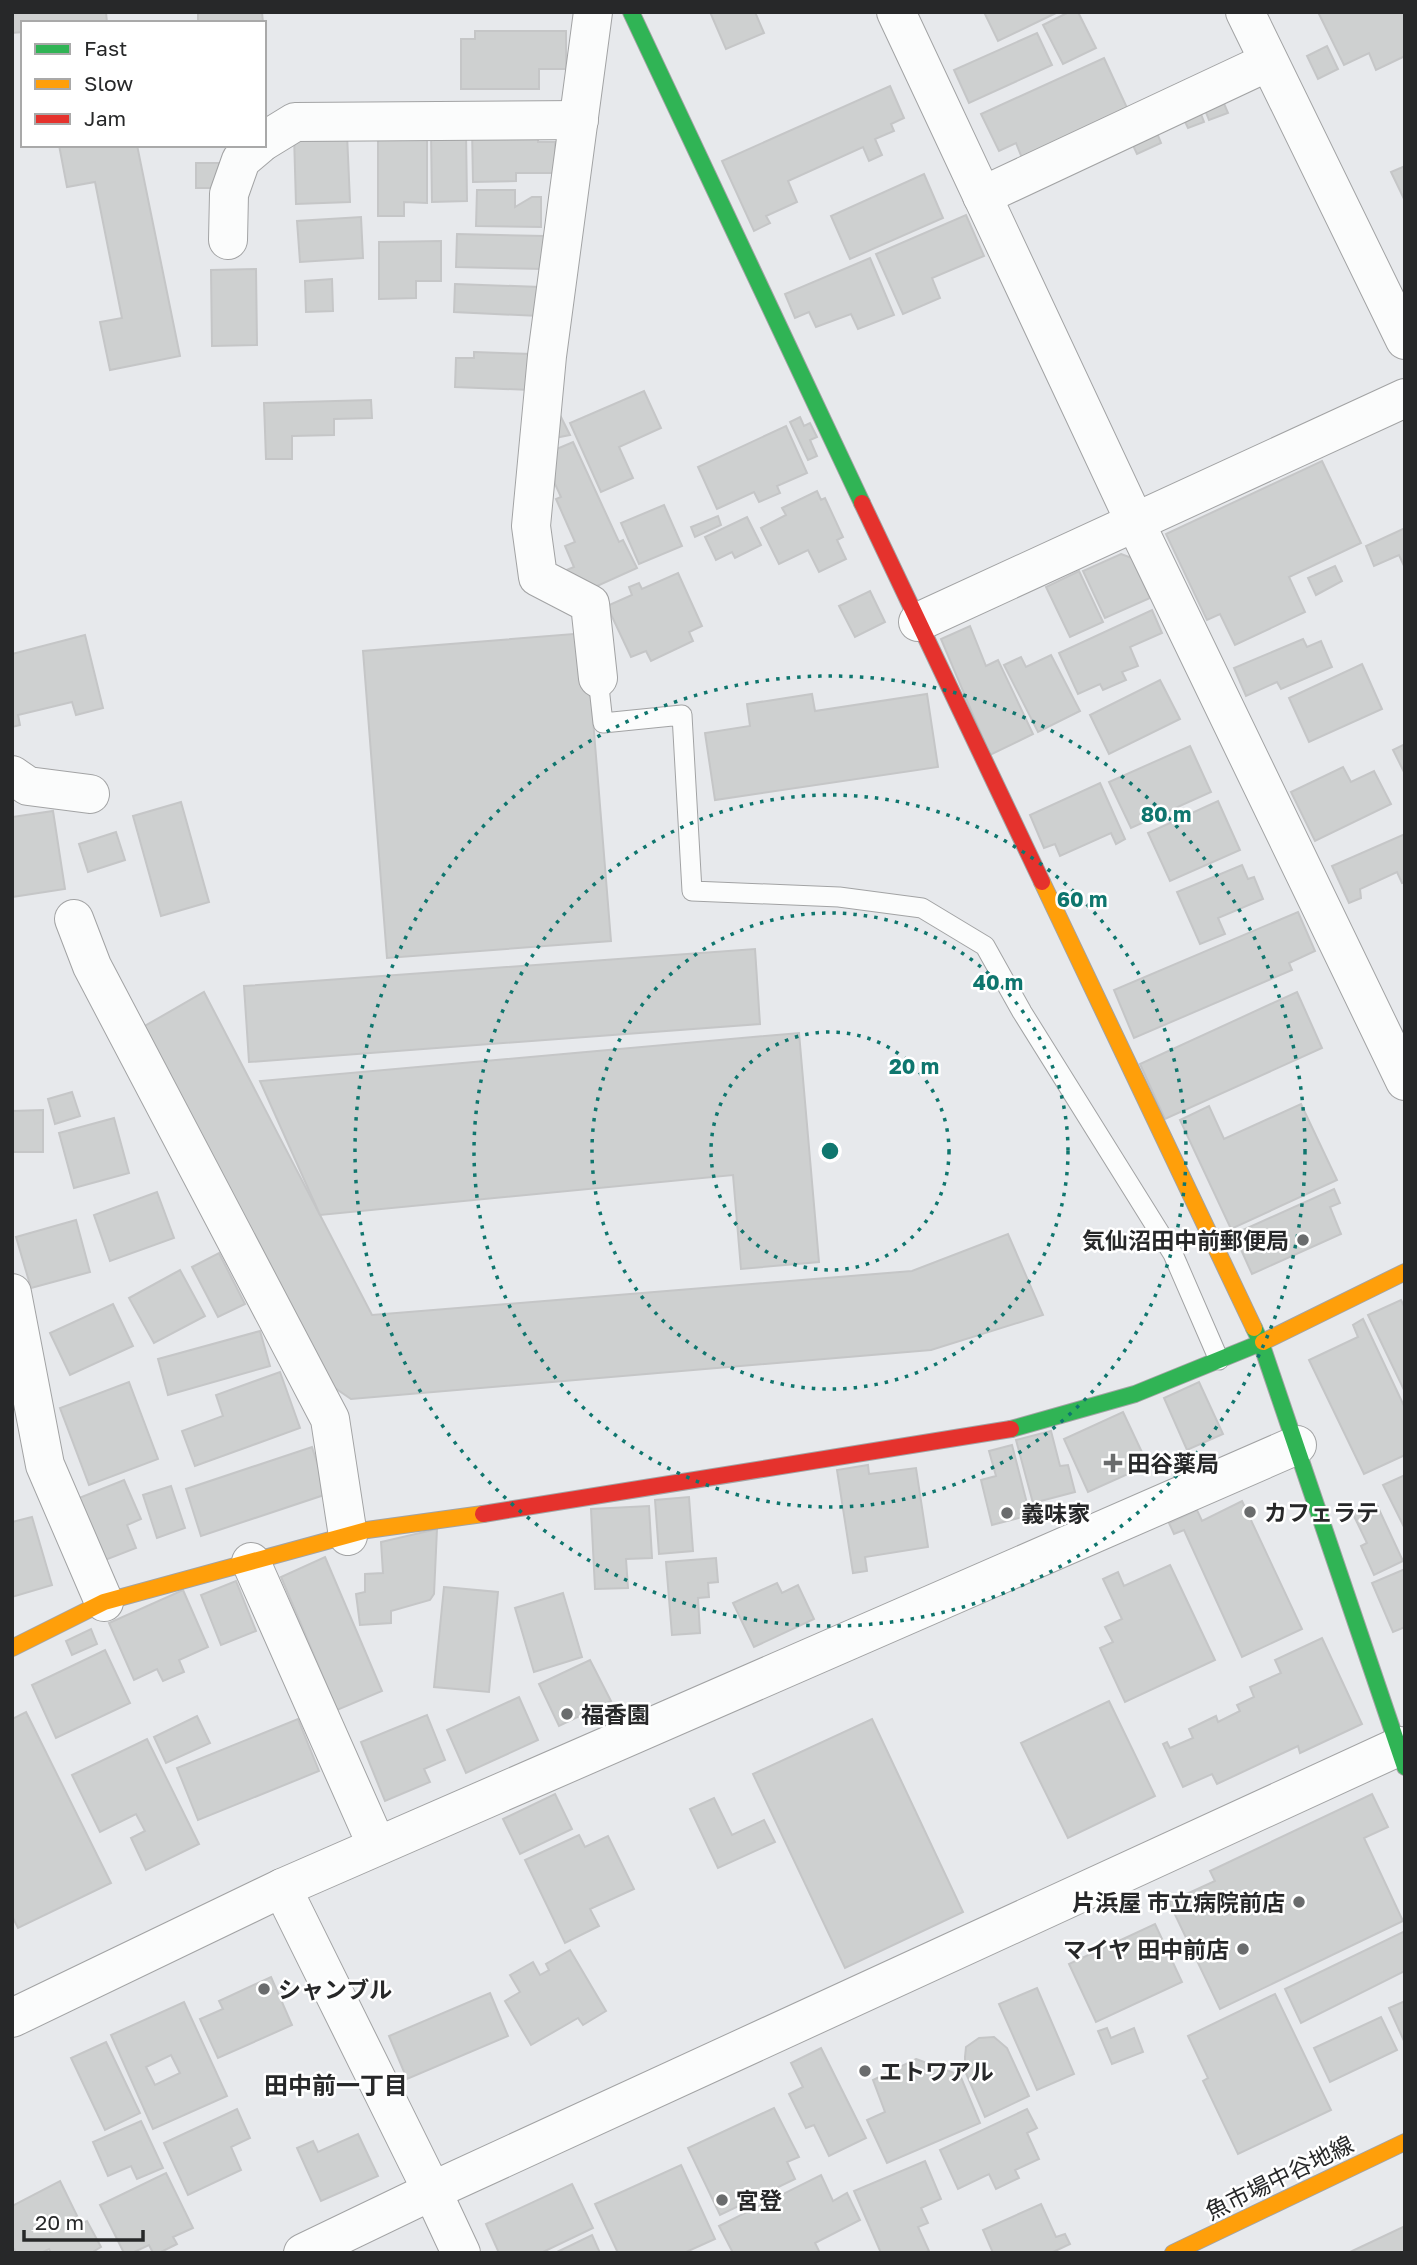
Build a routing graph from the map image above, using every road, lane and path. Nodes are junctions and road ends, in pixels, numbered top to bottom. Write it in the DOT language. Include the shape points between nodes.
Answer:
graph roads {
  1 [pos="593,12"];
  2 [pos="631,12"];
  3 [pos="896,12"];
  4 [pos="1245,12"];
  5 [pos="1268,62"];
  6 [pos="579,120"];
  7 [pos="266,140"];
  8 [pos="257,147"];
  9 [pos="982,195"];
  10 [pos="228,240"];
  11 [pos="1405,340"];
  12 [pos="1405,398"];
  13 [pos="1135,522"];
  14 [pos="918,622"];
  15 [pos="598,678"];
  16 [pos="12,775"];
  17 [pos="90,794"];
  18 [pos="74,919"];
  19 [pos="1405,1081"];
  20 [pos="1405,1272"];
  21 [pos="12,1293"];
  22 [pos="1261,1343"];
  23 [pos="1219,1360"];
  24 [pos="1297,1445"];
  25 [pos="348,1536"];
  26 [pos="251,1562"];
  27 [pos="104,1602"];
  28 [pos="12,1648"];
  29 [pos="1402,1756"];
  30 [pos="377,1846"];
  31 [pos="282,1888"];
  32 [pos="12,2018"];
  33 [pos="1405,2142"];
  34 [pos="432,2191"];
  35 [pos="303,2253"];
  36 [pos="461,2253"];
  37 [pos="1173,2253"];
  1 -- 6 [label="street"];
  2 -- 14 [label="street"];
  3 -- 9 [label="street"];
  4 -- 5 [label="street"];
  5 -- 9 [label="street"];
  5 -- 11 [label="street"];
  6 -- 7 [label="street" via="295,122"];
  6 -- 15 [label="street" via="547,356 531,526 538,577 590,604"];
  8 -- 10 [label="street" via="242,160 229,194"];
  9 -- 13 [label="street"];
  12 -- 13 [label="street"];
  13 -- 14 [label="street"];
  13 -- 19 [label="street"];
  14 -- 22 [label="street"];
  15 -- 23 [label="lane" via="603,723 682,715 692,891 839,897 922,908 985,946 1173,1254"];
  16 -- 17 [label="street" via="28,786"];
  18 -- 25 [label="street" via="92,966 330,1419"];
  20 -- 22 [label="street"];
  21 -- 27 [label="street" via="45,1465"];
  22 -- 23 [label="street"];
  22 -- 24 [label="street"];
  23 -- 25 [label="street" via="1135,1394 1007,1430"];
  24 -- 29 [label="street"];
  24 -- 30 [label="street"];
  25 -- 26 [label="street"];
  26 -- 27 [label="street"];
  26 -- 30 [label="street"];
  27 -- 28 [label="street"];
  29 -- 34 [label="street"];
  30 -- 31 [label="street"];
  31 -- 32 [label="street"];
  31 -- 34 [label="street"];
  33 -- 37 [label="street, 魚市場中谷地線"];
  34 -- 35 [label="street"];
  34 -- 36 [label="street"];
}
